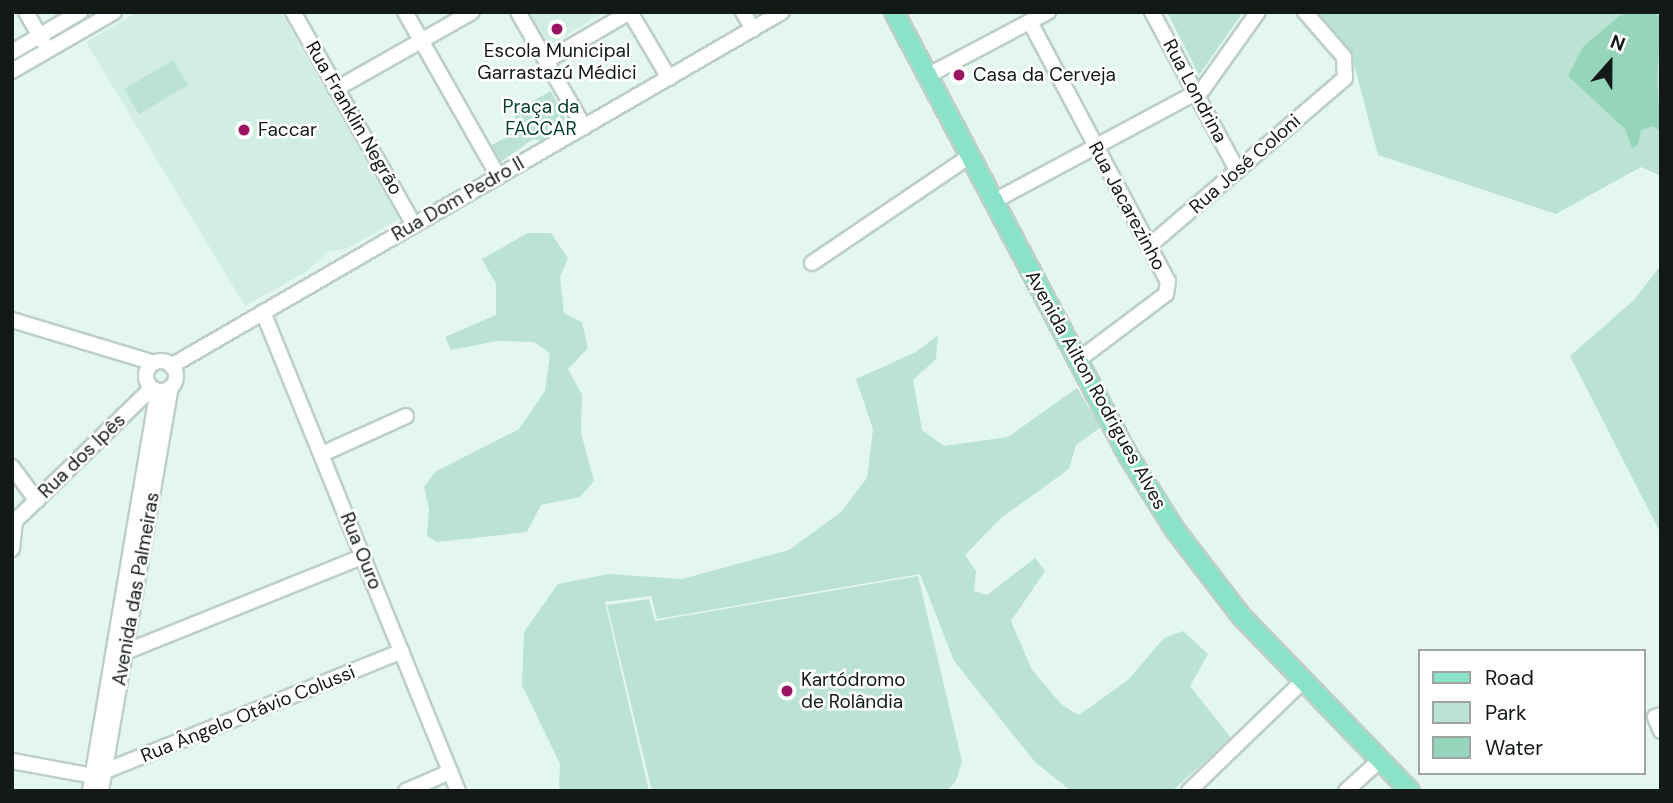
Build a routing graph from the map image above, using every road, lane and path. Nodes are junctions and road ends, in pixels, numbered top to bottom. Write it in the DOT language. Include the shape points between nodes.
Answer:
graph roads {
  1 [pos="26,12"];
  2 [pos="80,12"];
  3 [pos="114,12"];
  4 [pos="293,12"];
  5 [pos="405,12"];
  6 [pos="472,12"];
  7 [pos="518,12"];
  8 [pos="630,12"];
  9 [pos="743,12"];
  10 [pos="782,12"];
  11 [pos="894,12"];
  12 [pos="1048,12"];
  13 [pos="1152,12"];
  14 [pos="1258,12"];
  15 [pos="1305,12"];
  16 [pos="1030,22"];
  17 [pos="753,29"];
  18 [pos="40,36"];
  19 [pos="422,41"];
  20 [pos="48,50"];
  21 [pos="12,52"];
  22 [pos="546,61"];
  23 [pos="12,71"];
  24 [pos="927,76"];
  25 [pos="669,78"];
  26 [pos="337,89"];
  27 [pos="1196,94"];
  28 [pos="584,127"];
  29 [pos="1096,148"];
  30 [pos="970,156"];
  31 [pos="1237,170"];
  32 [pos="498,176"];
  33 [pos="994,201"];
  34 [pos="414,225"];
  35 [pos="1149,246"];
  36 [pos="812,262"];
  37 [pos="263,312"];
  38 [pos="12,320"];
  39 [pos="1078,360"];
  40 [pos="154,363"];
  41 [pos="171,366"];
  42 [pos="158,387"];
  43 [pos="406,416"];
  44 [pos="322,454"];
  45 [pos="12,467"];
  46 [pos="34,497"];
  47 [pos="13,518"];
  48 [pos="12,549"];
  49 [pos="364,556"];
  50 [pos="402,651"];
  51 [pos="120,654"];
  52 [pos="1303,681"];
  53 [pos="1380,760"];
  54 [pos="12,761"];
  55 [pos="450,772"];
  56 [pos="99,774"];
  57 [pos="90,791"];
  58 [pos="101,791"];
  59 [pos="406,791"];
  60 [pos="458,791"];
  61 [pos="1189,791"];
  62 [pos="1346,791"];
  63 [pos="1410,791"];
  1 -- 18 [label="street"];
  2 -- 18 [label="street"];
  3 -- 20 [label="street"];
  4 -- 26 [label="street, Rua Franklin Negrão"];
  5 -- 19 [label="street"];
  6 -- 19 [label="street"];
  7 -- 22 [label="street"];
  8 -- 22 [label="street"];
  8 -- 25 [label="street"];
  9 -- 17 [label="street"];
  10 -- 17 [label="street, Rua Dom Pedro II"];
  11 -- 24 [label="main road, Avenida Ailton Rodrigues Alves"];
  12 -- 16 [label="street"];
  13 -- 27 [label="street, Rua Londrina"];
  14 -- 27 [label="street"];
  15 -- 31 [label="street, Rua José Coloni" via="1344,57 1348,72"];
  16 -- 24 [label="street"];
  16 -- 29 [label="street, Rua Jacarezinho"];
  17 -- 25 [label="street, Rua Dom Pedro II"];
  18 -- 20 [label="street"];
  18 -- 21 [label="street"];
  19 -- 26 [label="street"];
  19 -- 32 [label="street"];
  20 -- 23 [label="street"];
  22 -- 28 [label="street"];
  24 -- 30 [label="main road, Avenida Ailton Rodrigues Alves"];
  25 -- 28 [label="street, Rua Dom Pedro II"];
  26 -- 34 [label="street, Rua Franklin Negrão"];
  27 -- 29 [label="street"];
  27 -- 31 [label="street, Rua Londrina"];
  28 -- 32 [label="street, Rua Dom Pedro II"];
  29 -- 33 [label="street"];
  29 -- 35 [label="street, Rua Jacarezinho"];
  30 -- 33 [label="main road, Avenida Ailton Rodrigues Alves"];
  30 -- 36 [label="street"];
  31 -- 35 [label="street, Rua José Coloni"];
  32 -- 34 [label="street, Rua Dom Pedro II"];
  33 -- 39 [label="main road, Avenida Ailton Rodrigues Alves"];
  34 -- 37 [label="street, Rua Dom Pedro II"];
  35 -- 39 [label="street, Rua Jacarezinho" via="1168,281 1166,295"];
  37 -- 41 [label="street, Rua Dom Pedro II"];
  37 -- 44 [label="street, Rua Ouro"];
  38 -- 40 [label="street"];
  39 -- 52 [label="main road, Avenida Ailton Rodrigues Alves" via="1128,455 1194,556"];
  40 -- 41 [label="street"];
  40 -- 42 [label="street" via="146,373"];
  41 -- 42 [label="street" via="176,375"];
  42 -- 46 [label="street, Rua dos Ipês"];
  42 -- 51 [label="street, Avenida das Palmeiras"];
  43 -- 44 [label="street"];
  44 -- 49 [label="street, Rua Ouro"];
  45 -- 46 [label="street"];
  46 -- 47 [label="street, Rua dos Ipês"];
  47 -- 48 [label="street"];
  49 -- 50 [label="street, Rua Ouro"];
  49 -- 51 [label="street"];
  50 -- 55 [label="street, Rua Ouro"];
  50 -- 56 [label="street, Rua Ângelo Otávio Colussi"];
  51 -- 56 [label="street, Avenida das Palmeiras"];
  52 -- 53 [label="main road, Avenida Ailton Rodrigues Alves"];
  52 -- 61 [label="street"];
  53 -- 62 [label="street"];
  53 -- 63 [label="main road, Avenida Ailton Rodrigues Alves"];
  54 -- 56 [label="street"];
  55 -- 59 [label="street"];
  55 -- 60 [label="street, Rua Ouro"];
  56 -- 57 [label="street, Avenida das Palmeiras"];
  56 -- 58 [label="street, Avenida das Palmeiras"];
}
